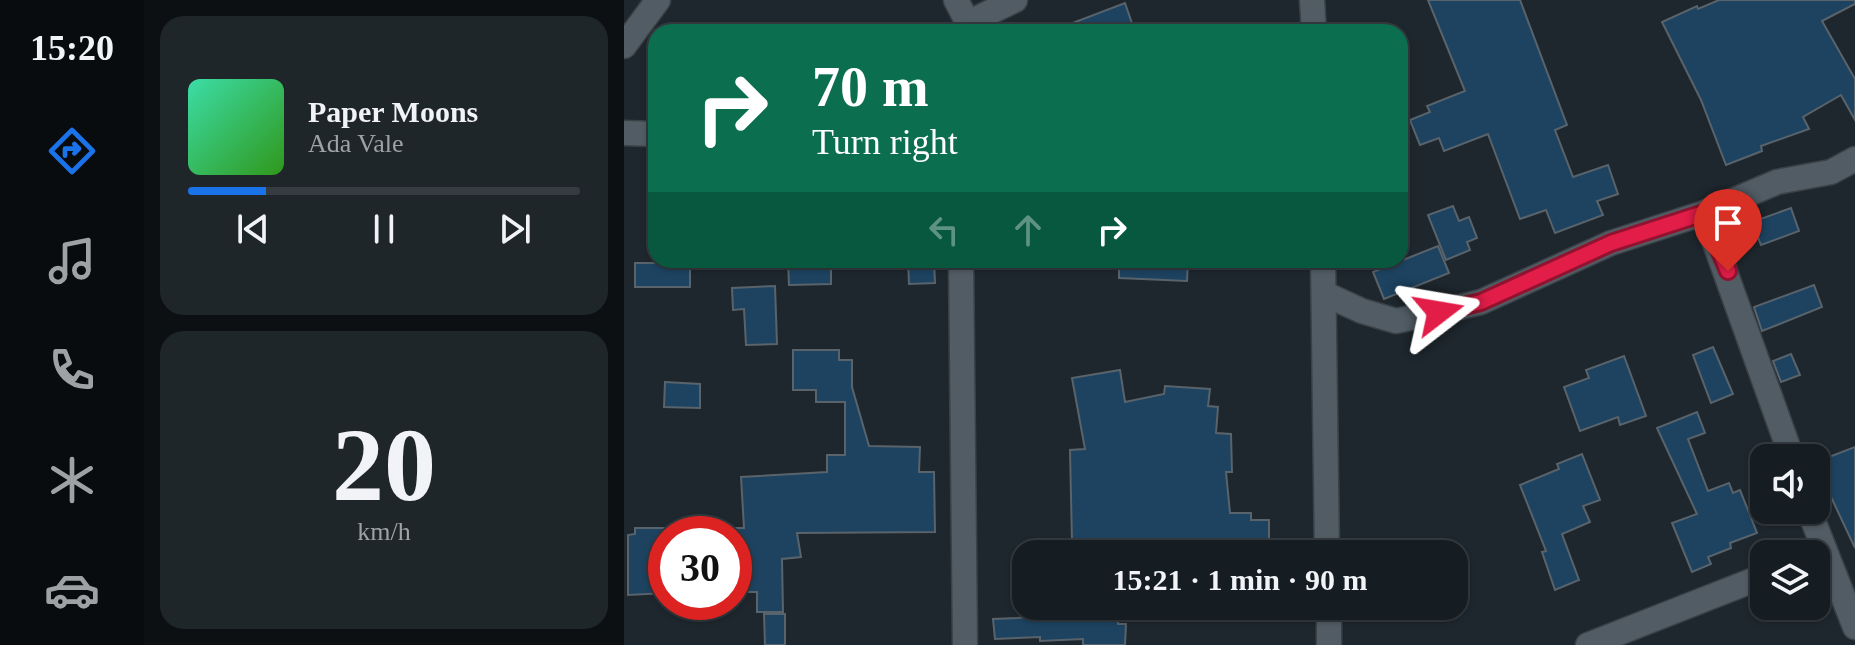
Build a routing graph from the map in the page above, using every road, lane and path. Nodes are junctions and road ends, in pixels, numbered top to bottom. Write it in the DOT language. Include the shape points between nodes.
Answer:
graph roads {
  1 [pos="658,0"];
  2 [pos="956,0"];
  3 [pos="1015,0"];
  4 [pos="1312,0"];
  5 [pos="966,24"];
  6 [pos="974,24"];
  7 [pos="1314,24"];
  8 [pos="624,46"];
  9 [pos="624,133"];
  10 [pos="648,134"];
  11 [pos="1855,159"];
  12 [pos="1704,213"];
  13 [pos="961,268"];
  14 [pos="1323,268"];
  15 [pos="1325,294"];
  16 [pos="1787,444"];
  17 [pos="1327,540"];
  18 [pos="1830,576"];
  19 [pos="1750,581"];
  20 [pos="1329,620"];
  21 [pos="1855,627"];
  22 [pos="965,645"];
  23 [pos="1329,645"];
  24 [pos="1588,645"];
  1 -- 8 [label="street"];
  2 -- 5 [label="street"];
  3 -- 6 [label="street" via="989,10"];
  4 -- 7 [label="street"];
  9 -- 10 [label="street"];
  11 -- 12 [label="street" via="1831,172 1777,182"];
  12 -- 15 [label="street" via="1611,243 1493,297 1439,312 1396,321"];
  12 -- 16 [label="street"];
  13 -- 22 [label="street"];
  14 -- 15 [label="street"];
  15 -- 17 [label="street"];
  18 -- 21 [label="street"];
  19 -- 24 [label="street"];
  20 -- 23 [label="street"];
}
